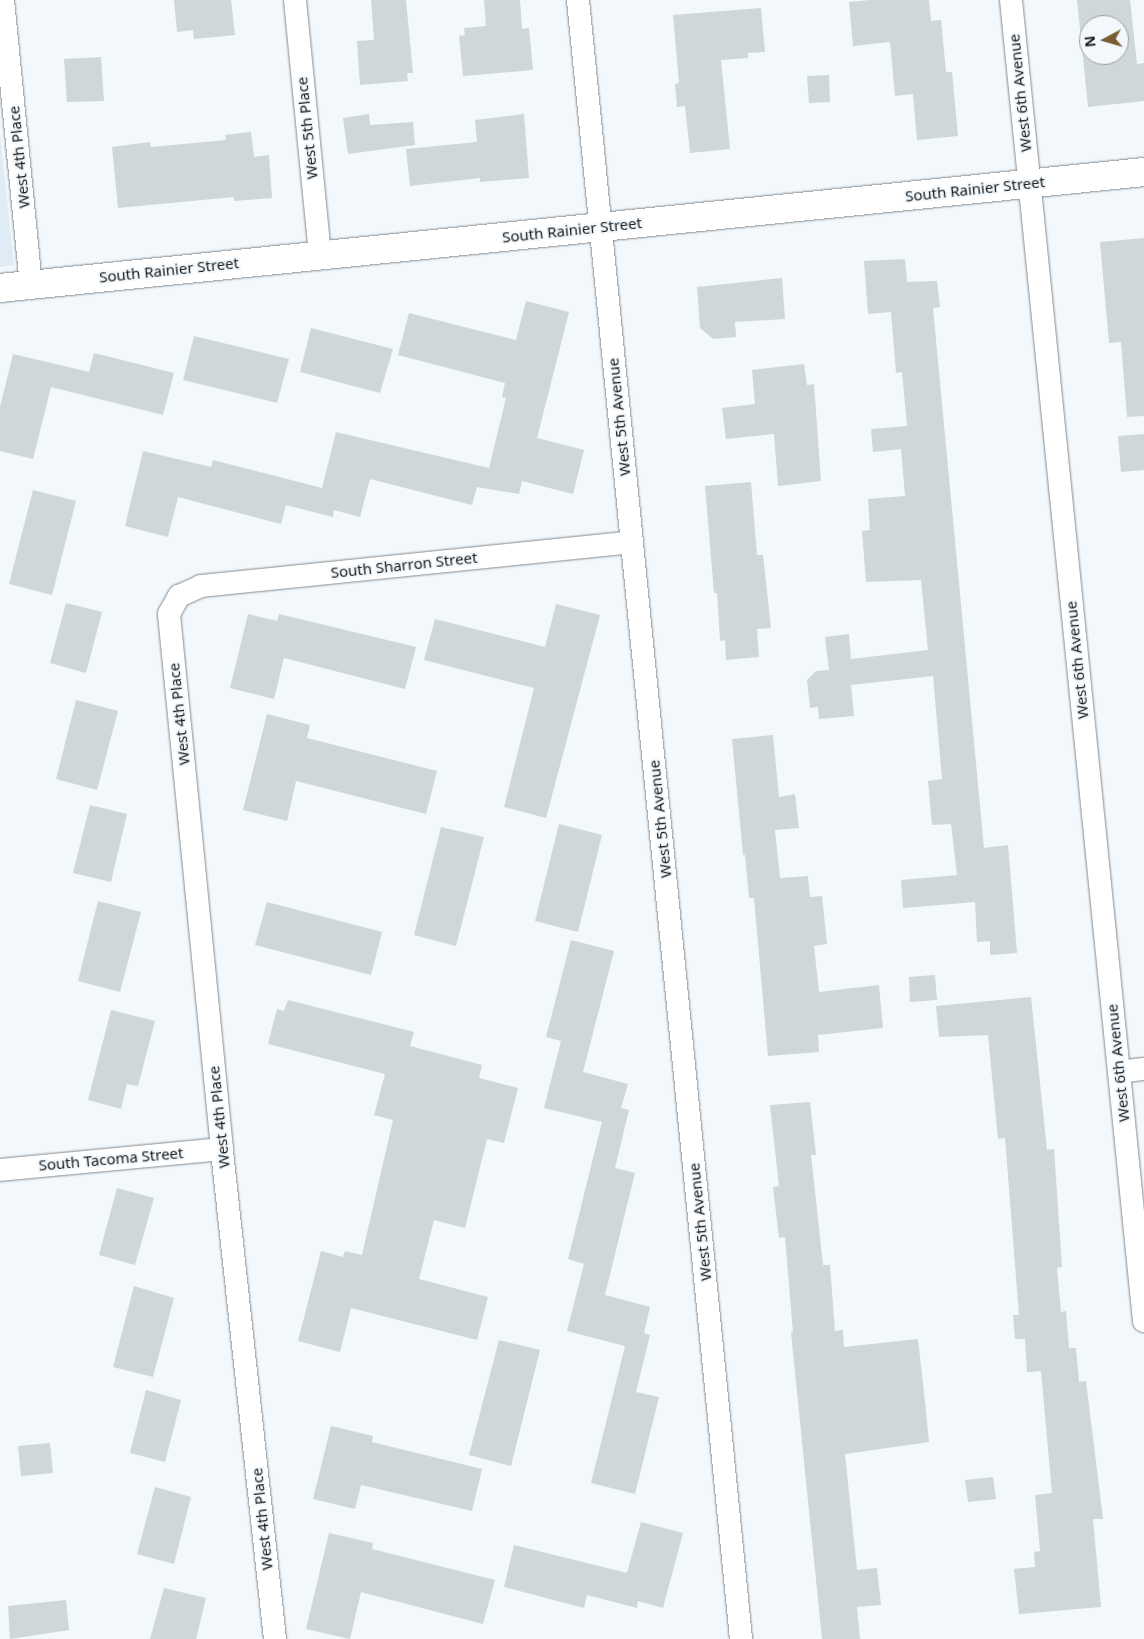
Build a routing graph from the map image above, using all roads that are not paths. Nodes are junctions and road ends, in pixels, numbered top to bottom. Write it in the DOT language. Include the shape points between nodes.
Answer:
graph roads {
  1 [pos="4,0"];
  2 [pos="295,0"];
  3 [pos="578,0"];
  4 [pos="1011,0"];
  5 [pos="1144,172"];
  6 [pos="1029,183"];
  7 [pos="600,227"];
  8 [pos="320,255"];
  9 [pos="31,284"];
  10 [pos="0,288"];
  11 [pos="632,542"];
  12 [pos="179,596"];
  13 [pos="1144,1069"];
  14 [pos="1119,1072"];
  15 [pos="222,1149"];
  16 [pos="0,1170"];
  17 [pos="1144,1321"];
  18 [pos="275,1639"];
  19 [pos="742,1639"];
  1 -- 9 [label="street, West 4th Place"];
  2 -- 8 [label="street, West 5th Place"];
  3 -- 7 [label="street, West 5th Avenue"];
  4 -- 6 [label="street, West 6th Avenue"];
  5 -- 6 [label="street, South Rainier Street"];
  6 -- 7 [label="street, South Rainier Street"];
  6 -- 14 [label="street, West 6th Avenue"];
  7 -- 8 [label="street, South Rainier Street"];
  7 -- 11 [label="street, West 5th Avenue"];
  8 -- 9 [label="street, South Rainier Street"];
  9 -- 10 [label="street, South Rainier Street"];
  11 -- 12 [label="street, South Sharron Street" via="201,586"];
  11 -- 19 [label="street, West 5th Avenue"];
  12 -- 15 [label="street, West 4th Place" via="169,614"];
  13 -- 14 [label="street"];
  14 -- 17 [label="street, West 6th Avenue"];
  15 -- 16 [label="street, South Tacoma Street"];
  15 -- 18 [label="street, West 4th Place"];
}
